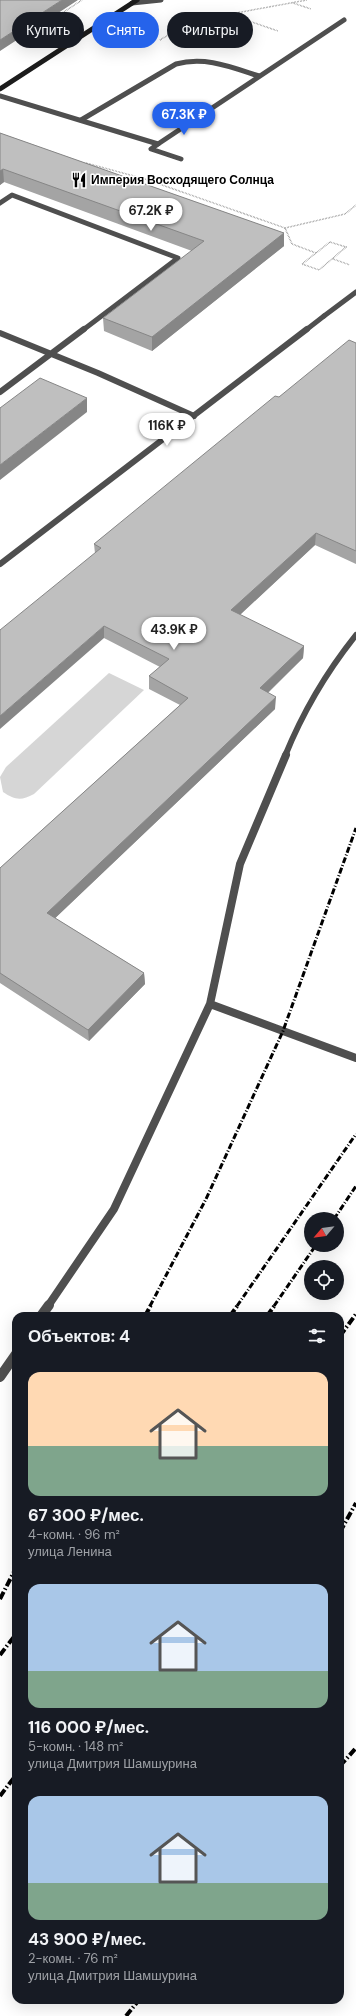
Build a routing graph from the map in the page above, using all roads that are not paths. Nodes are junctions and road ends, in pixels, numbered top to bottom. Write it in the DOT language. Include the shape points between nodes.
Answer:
graph roads {
  1 [pos="137,0"];
  2 [pos="161,0"];
  3 [pos="132,3"];
  4 [pos="344,20"];
  5 [pos="259,76"];
  6 [pos="0,89"];
  7 [pos="0,96"];
  8 [pos="81,120"];
  9 [pos="158,144"];
  10 [pos="181,159"];
  11 [pos="0,204"];
  12 [pos="356,292"];
  13 [pos="0,333"];
  14 [pos="49,354"];
  15 [pos="0,392"];
  16 [pos="194,416"];
  17 [pos="0,564"];
  18 [pos="356,635"];
  19 [pos="210,1004"];
  20 [pos="356,1058"];
  21 [pos="44,1312"];
  22 [pos="12,1360"];
  23 [pos="0,1377"];
  1 -- 3 [label="main road"];
  2 -- 3 [label="street"];
  3 -- 6 [label="main road"];
  4 -- 5 [label="street"];
  5 -- 8 [label="street" via="202,59 187,60"];
  5 -- 9 [label="street"];
  7 -- 8 [label="street"];
  8 -- 9 [label="street"];
  9 -- 10 [label="street" via="151,149"];
  11 -- 14 [label="street" via="12,195 178,258"];
  12 -- 16 [label="street"];
  13 -- 14 [label="street"];
  14 -- 15 [label="street"];
  14 -- 16 [label="street"];
  16 -- 17 [label="street"];
  18 -- 19 [label="street" via="338,658 292,739 240,864"];
  19 -- 20 [label="street"];
  19 -- 21 [label="street" via="114,1209"];
  22 -- 23 [label="street"];
}
